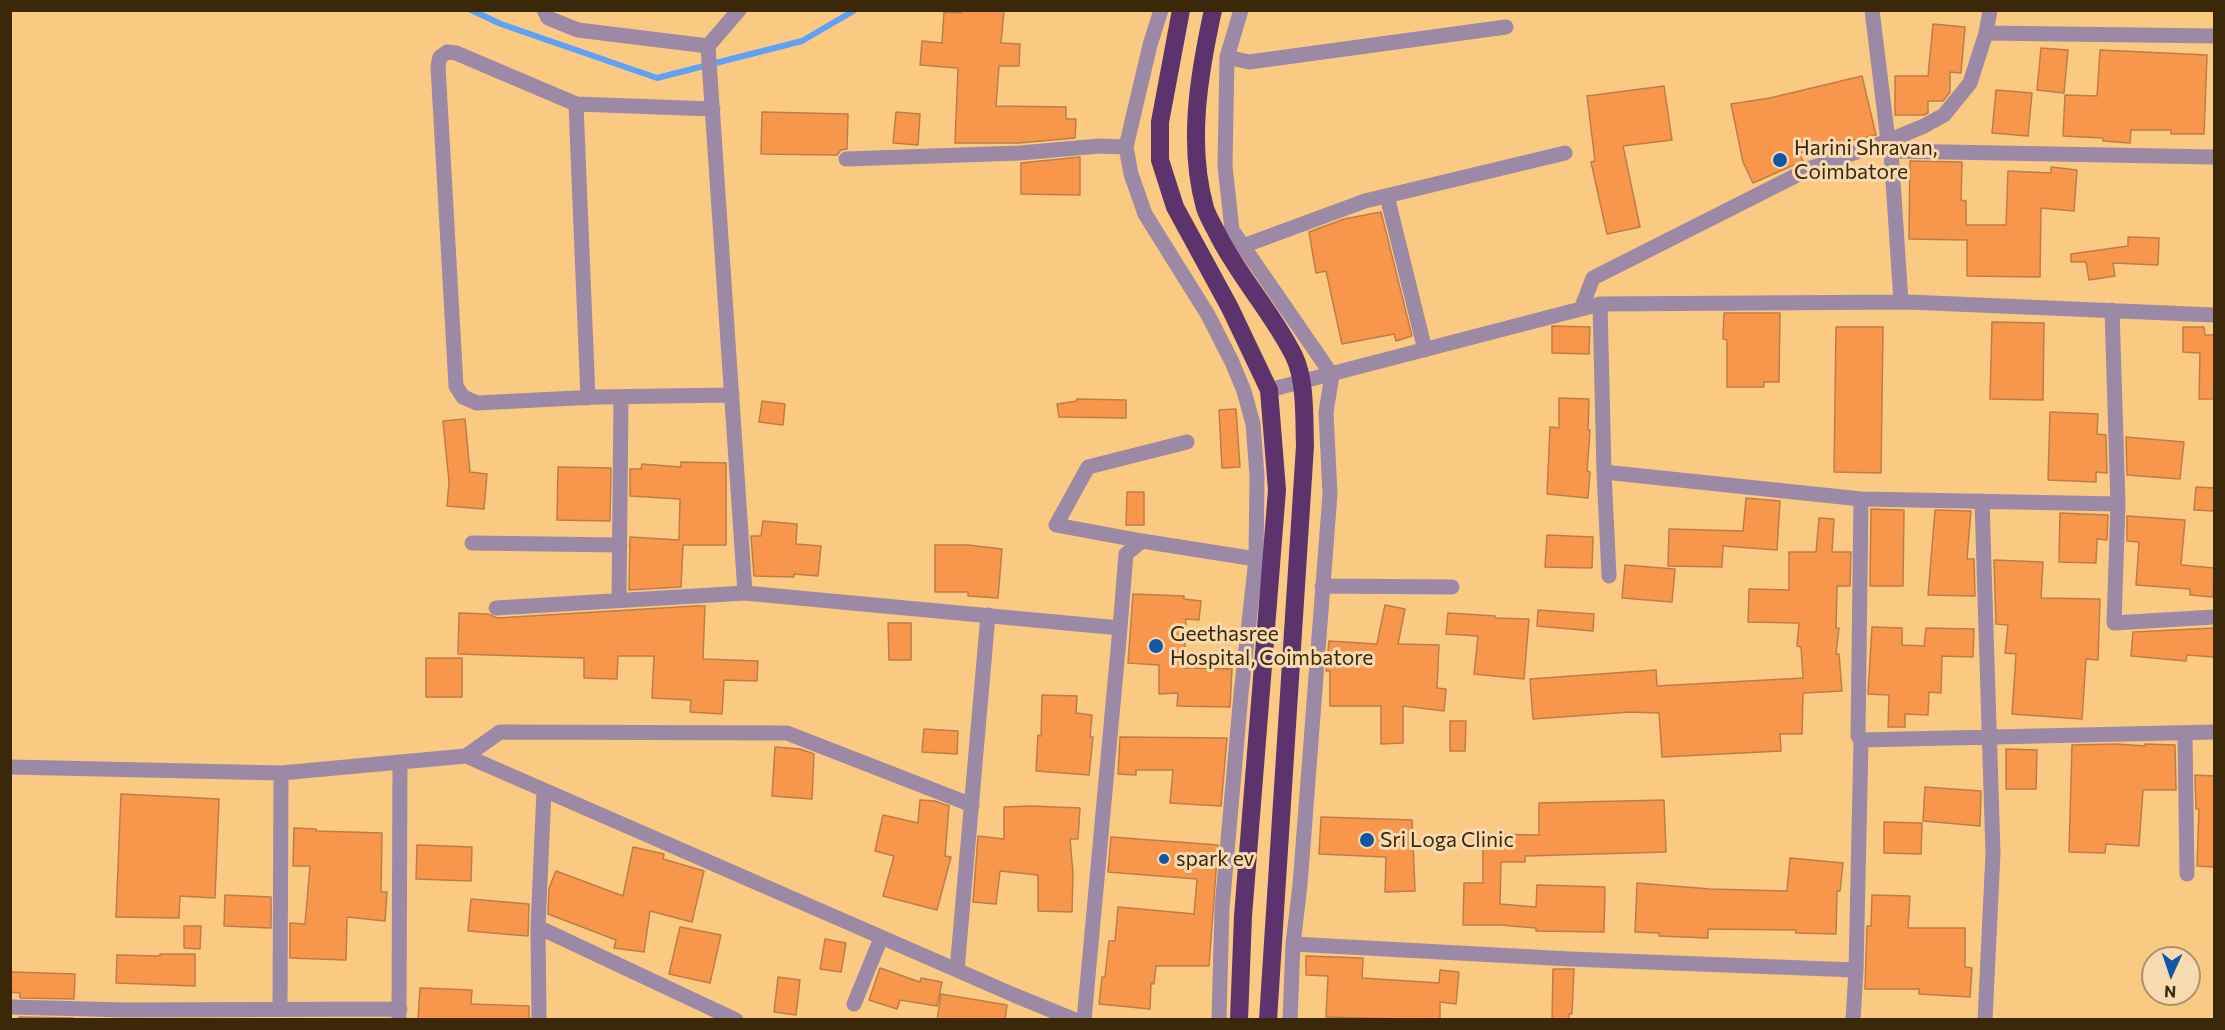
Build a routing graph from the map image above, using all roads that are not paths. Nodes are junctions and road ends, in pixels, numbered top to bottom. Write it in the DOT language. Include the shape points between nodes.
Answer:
graph roads {
  1 [pos="544,10"];
  2 [pos="739,10"];
  3 [pos="1161,10"];
  4 [pos="1181,10"];
  5 [pos="1213,10"];
  6 [pos="1241,10"];
  7 [pos="1872,10"];
  8 [pos="1990,10"];
  9 [pos="1506,27"];
  10 [pos="1986,33"];
  11 [pos="2214,36"];
  12 [pos="709,47"];
  13 [pos="1227,57"];
  14 [pos="576,104"];
  15 [pos="713,108"];
  16 [pos="1889,146"];
  17 [pos="1126,147"];
  18 [pos="1565,153"];
  19 [pos="2214,158"];
  20 [pos="846,159"];
  21 [pos="1386,196"];
  22 [pos="1244,246"];
  23 [pos="1901,302"];
  24 [pos="1600,304"];
  25 [pos="1581,309"];
  26 [pos="2112,310"];
  27 [pos="2214,315"];
  28 [pos="1425,350"];
  29 [pos="1332,375"];
  30 [pos="1301,381"];
  31 [pos="1269,390"];
  32 [pos="732,395"];
  33 [pos="621,397"];
  34 [pos="588,398"];
  35 [pos="1187,442"];
  36 [pos="1604,472"];
  37 [pos="1861,499"];
  38 [pos="1982,501"];
  39 [pos="2118,504"];
  40 [pos="1142,541"];
  41 [pos="472,543"];
  42 [pos="620,545"];
  43 [pos="1256,559"];
  44 [pos="1609,576"];
  45 [pos="1322,586"];
  46 [pos="1452,587"];
  47 [pos="745,592"];
  48 [pos="619,600"];
  49 [pos="496,608"];
  50 [pos="988,615"];
  51 [pos="2214,617"];
  52 [pos="1120,627"];
  53 [pos="2214,732"];
  54 [pos="2185,733"];
  55 [pos="1991,737"];
  56 [pos="1861,740"];
  57 [pos="466,756"];
  58 [pos="400,762"];
  59 [pos="10,767"];
  60 [pos="281,772"];
  61 [pos="544,791"];
  62 [pos="972,805"];
  63 [pos="2187,874"];
  64 [pos="538,927"];
  65 [pos="881,938"];
  66 [pos="1293,944"];
  67 [pos="957,970"];
  68 [pos="1856,970"];
  69 [pos="854,1004"];
  70 [pos="10,1007"];
  71 [pos="284,1013"];
  72 [pos="399,1014"];
  73 [pos="126,1015"];
  74 [pos="539,1020"];
  75 [pos="736,1020"];
  76 [pos="1075,1020"];
  77 [pos="1084,1020"];
  78 [pos="1219,1020"];
  79 [pos="1239,1020"];
  80 [pos="1268,1020"];
  81 [pos="1290,1020"];
  82 [pos="1853,1020"];
  83 [pos="1985,1020"];
  1 -- 12 [label="street" via="548,18 578,30"];
  2 -- 12 [label="street"];
  3 -- 17 [label="street"];
  4 -- 31 [label="highway" via="1160,122 1161,160 1175,207"];
  5 -- 30 [label="highway" via="1201,64 1197,117 1197,167 1205,210 1295,358"];
  6 -- 13 [label="street"];
  7 -- 16 [label="street"];
  8 -- 10 [label="street"];
  9 -- 13 [label="street" via="1249,62"];
  10 -- 11 [label="street"];
  10 -- 16 [label="street" via="1970,83 1955,103 1944,115"];
  12 -- 15 [label="street"];
  13 -- 22 [label="street" via="1225,165 1232,230"];
  14 -- 15 [label="street"];
  14 -- 34 [label="street"];
  14 -- 34 [label="street" via="456,53 447,52 440,57 456,386 463,397 477,403"];
  15 -- 32 [label="street"];
  16 -- 19 [label="street"];
  16 -- 23 [label="street"];
  16 -- 25 [label="street" via="1811,168 1593,279"];
  17 -- 20 [label="street"];
  17 -- 43 [label="street" via="1145,214 1208,315 1244,390 1253,424 1257,466"];
  18 -- 21 [label="street"];
  21 -- 22 [label="street"];
  21 -- 28 [label="street"];
  22 -- 29 [label="street"];
  23 -- 24 [label="street"];
  23 -- 26 [label="street"];
  24 -- 25 [label="street"];
  24 -- 36 [label="street"];
  25 -- 28 [label="street"];
  26 -- 27 [label="street"];
  26 -- 39 [label="street"];
  28 -- 29 [label="street"];
  29 -- 30 [label="street"];
  29 -- 45 [label="street" via="1326,412 1330,494"];
  30 -- 31 [label="street"];
  30 -- 80 [label="highway" via="1305,446"];
  31 -- 79 [label="highway" via="1277,490 1243,916"];
  32 -- 33 [label="street"];
  32 -- 47 [label="street"];
  33 -- 34 [label="street"];
  33 -- 42 [label="street"];
  35 -- 40 [label="street" via="1088,467 1056,525"];
  36 -- 37 [label="street"];
  36 -- 44 [label="street"];
  37 -- 38 [label="street"];
  37 -- 56 [label="street"];
  38 -- 39 [label="street"];
  38 -- 55 [label="street"];
  39 -- 51 [label="street" via="2114,623"];
  40 -- 43 [label="street"];
  40 -- 52 [label="street" via="1126,554"];
  41 -- 42 [label="street"];
  42 -- 48 [label="street"];
  43 -- 78 [label="street" via="1222,908"];
  45 -- 46 [label="street"];
  45 -- 66 [label="street"];
  47 -- 48 [label="street"];
  47 -- 50 [label="street"];
  48 -- 49 [label="street"];
  50 -- 52 [label="street"];
  50 -- 62 [label="street"];
  52 -- 77 [label="street"];
  53 -- 54 [label="street"];
  54 -- 55 [label="street"];
  54 -- 63 [label="street"];
  55 -- 56 [label="street"];
  55 -- 83 [label="street" via="1993,853"];
  56 -- 68 [label="street"];
  57 -- 58 [label="street"];
  57 -- 61 [label="street"];
  57 -- 62 [label="street" via="500,732 787,733"];
  58 -- 60 [label="street"];
  58 -- 72 [label="street"];
  59 -- 60 [label="street"];
  60 -- 71 [label="street"];
  61 -- 64 [label="street"];
  61 -- 65 [label="street"];
  62 -- 67 [label="street"];
  64 -- 74 [label="street"];
  64 -- 75 [label="street"];
  65 -- 67 [label="street"];
  65 -- 69 [label="street"];
  66 -- 68 [label="street"];
  66 -- 81 [label="street"];
  67 -- 76 [label="street"];
  68 -- 82 [label="street"];
  70 -- 73 [label="street"];
  71 -- 72 [label="street"];
  71 -- 73 [label="street"];
}
